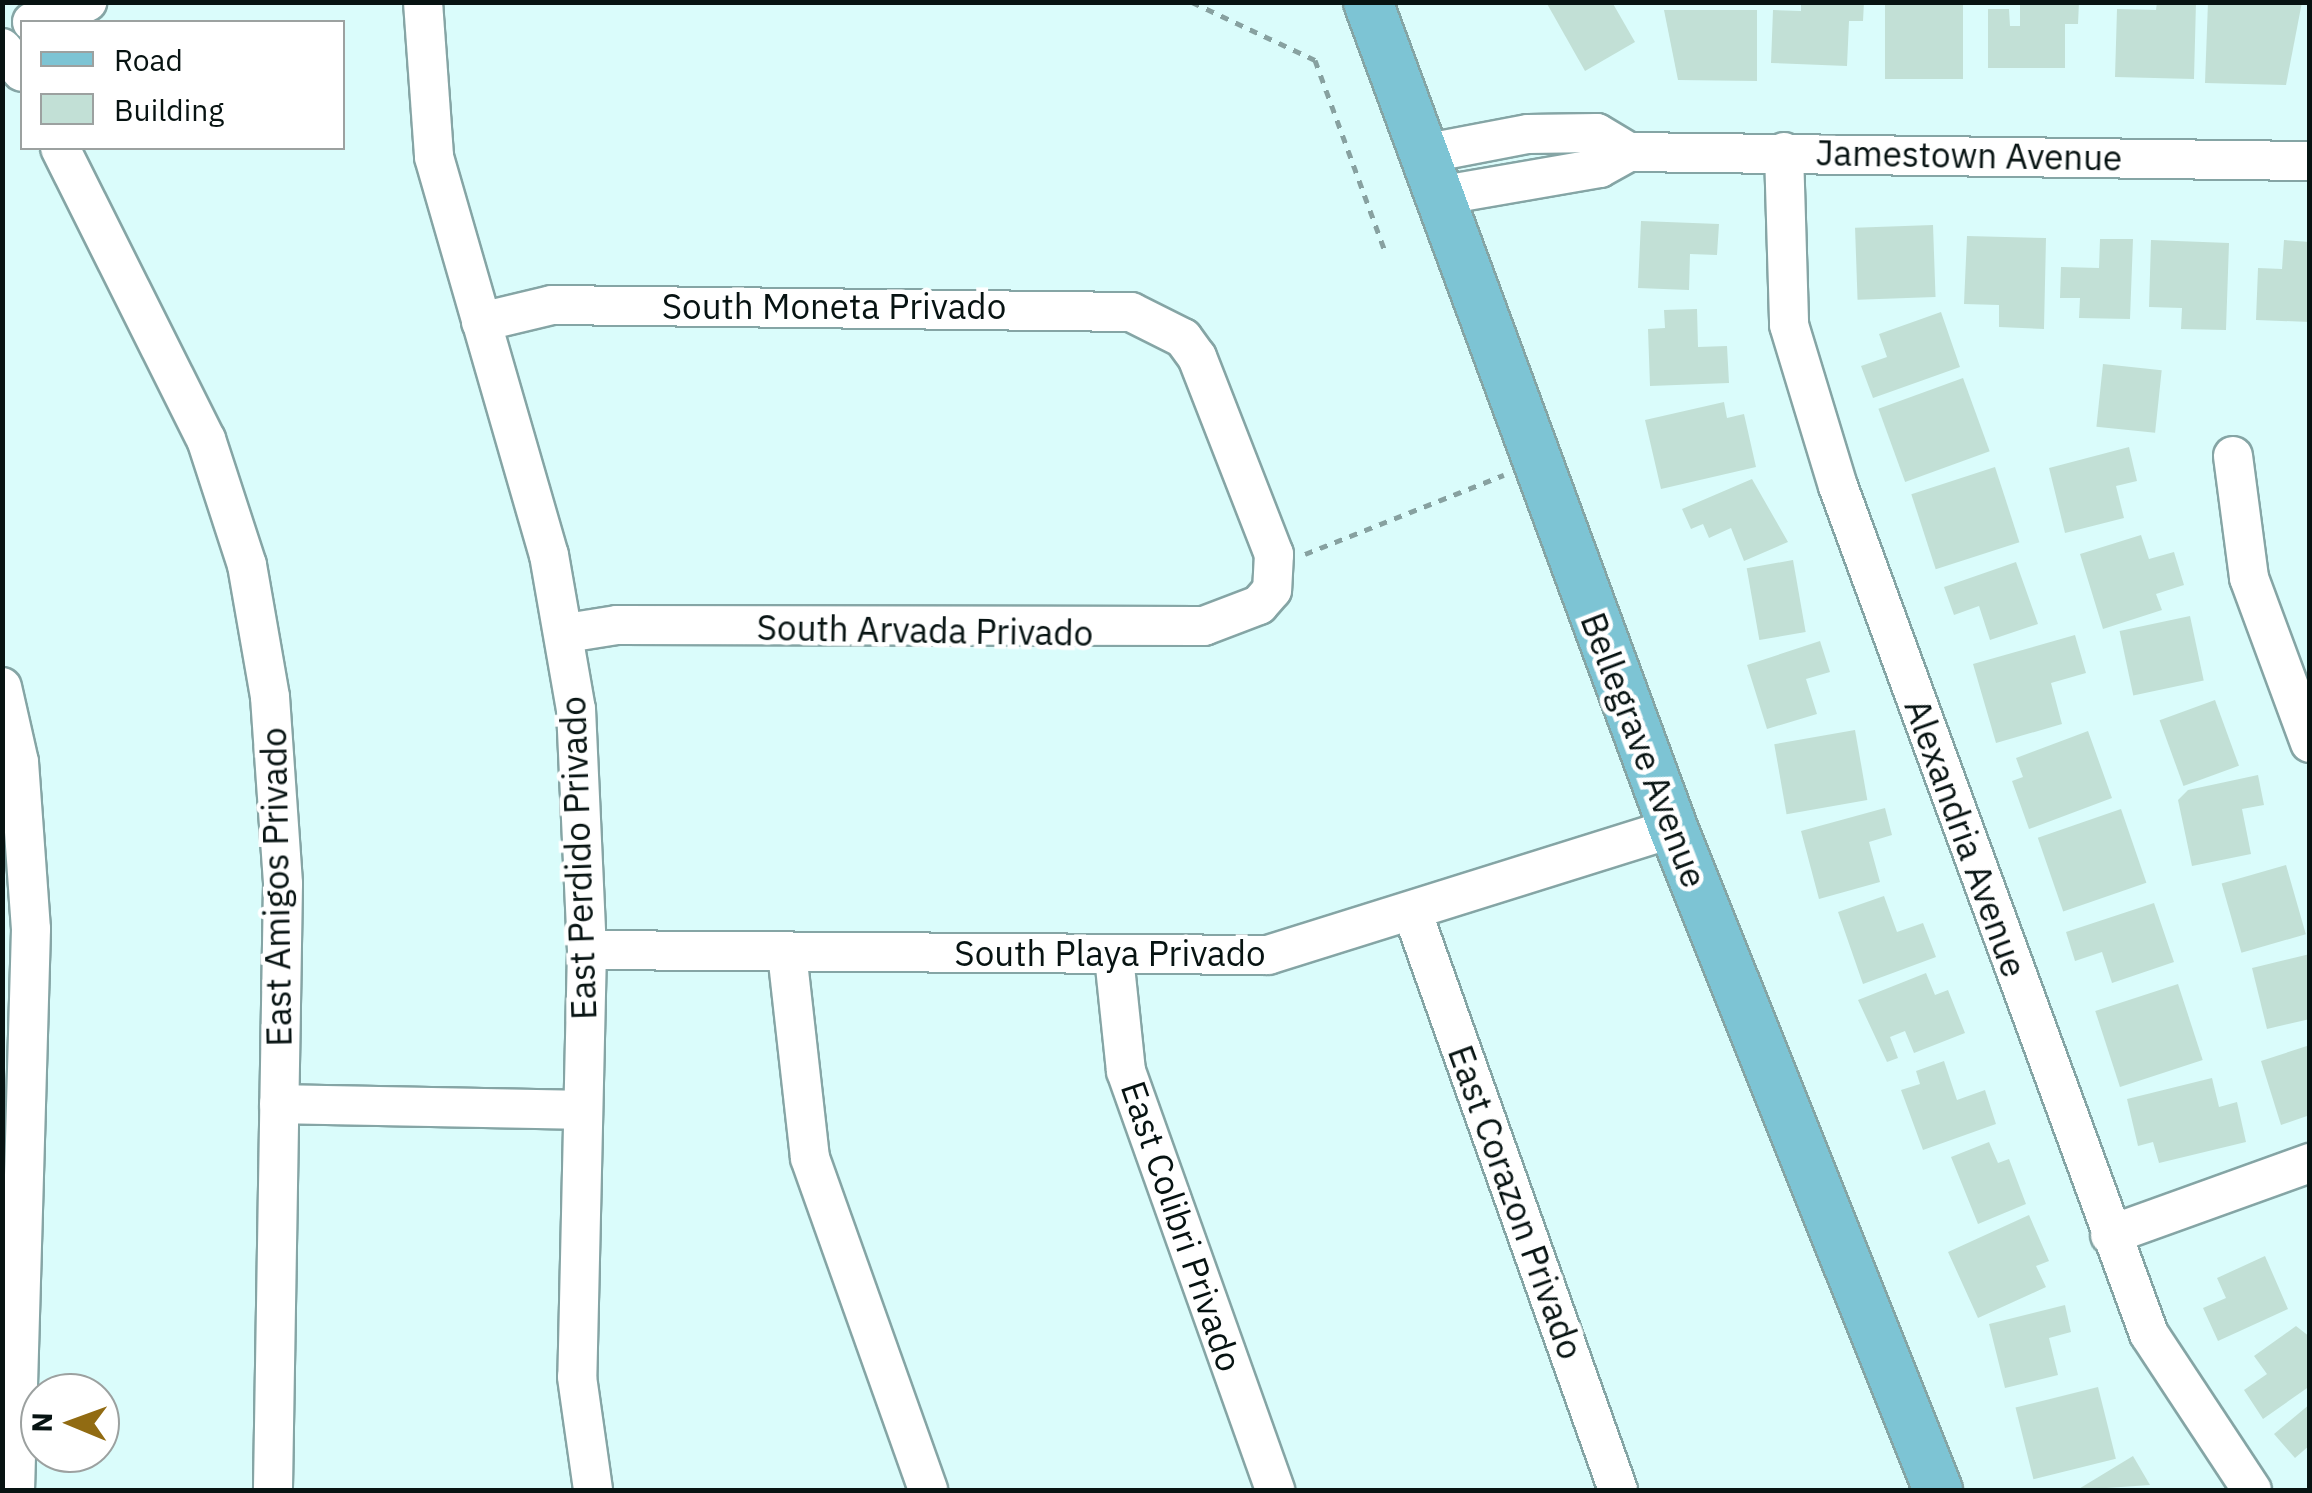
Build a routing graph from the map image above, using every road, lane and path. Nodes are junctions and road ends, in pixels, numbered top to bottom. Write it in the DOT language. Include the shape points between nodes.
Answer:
graph roads {
  1 [pos="87,2"];
  2 [pos="423,2"];
  3 [pos="1192,2"];
  4 [pos="1368,2"];
  5 [pos="38,20"];
  6 [pos="2,48"];
  7 [pos="20,70"];
  8 [pos="61,150"];
  9 [pos="1784,152"];
  10 [pos="2310,162"];
  11 [pos="1430,175"];
  12 [pos="1386,254"];
  13 [pos="481,322"];
  14 [pos="2233,456"];
  15 [pos="1534,463"];
  16 [pos="1274,578"];
  17 [pos="567,633"];
  18 [pos="2,687"];
  19 [pos="2310,743"];
  20 [pos="1673,828"];
  21 [pos="1413,914"];
  22 [pos="587,950"];
  23 [pos="787,952"];
  24 [pos="1114,956"];
  25 [pos="280,1104"];
  26 [pos="14,1105"];
  27 [pos="583,1110"];
  28 [pos="2310,1163"];
  29 [pos="2110,1235"];
  30 [pos="15,1490"];
  31 [pos="273,1490"];
  32 [pos="593,1490"];
  33 [pos="928,1490"];
  34 [pos="1275,1490"];
  35 [pos="1618,1490"];
  36 [pos="1938,1490"];
  37 [pos="2252,1490"];
  1 -- 5 [label="street"];
  2 -- 13 [label="street, East Perdido Privado" via="434,158"];
  3 -- 12 [label="path" via="1315,60"];
  4 -- 11 [label="main road, Bellegrave Avenue"];
  6 -- 7 [label="street"];
  8 -- 25 [label="street, East Amigos Privado" via="206,439 247,565 282,824"];
  9 -- 10 [label="street, Jamestown Avenue"];
  9 -- 11 [label="street, Jamestown Avenue" via="1629,152 1600,168"];
  9 -- 29 [label="street, Alexandria Avenue" via="1783,270 1801,379"];
  11 -- 15 [label="main road, Bellegrave Avenue"];
  13 -- 16 [label="street, South Moneta Privado" via="552,304 1131,312 1184,338"];
  13 -- 17 [label="street, East Perdido Privado"];
  14 -- 19 [label="street" via="2249,578"];
  15 -- 16 [label="path"];
  15 -- 20 [label="main road, Bellegrave Avenue"];
  16 -- 17 [label="street, South Arvada Privado" via="1226,622 1158,631 618,625"];
  17 -- 22 [label="street, East Perdido Privado"];
  18 -- 26 [label="street" via="28,846"];
  20 -- 21 [label="street, South Playa Privado"];
  20 -- 36 [label="main road, Bellegrave Avenue"];
  21 -- 24 [label="street, South Playa Privado" via="1268,955"];
  21 -- 35 [label="street, East Corazon Privado"];
  22 -- 23 [label="street, South Playa Privado"];
  22 -- 27 [label="street, East Perdido Privado"];
  23 -- 24 [label="street, South Playa Privado"];
  23 -- 33 [label="street" via="810,1158"];
  24 -- 34 [label="street, East Colibri Privado" via="1126,1071"];
  25 -- 27 [label="street"];
  25 -- 31 [label="street, East Amigos Privado"];
  26 -- 30 [label="street"];
  27 -- 32 [label="street, East Perdido Privado" via="577,1377"];
  28 -- 29 [label="street"];
  29 -- 37 [label="street, Alexandria Avenue" via="2149,1334"];
}
